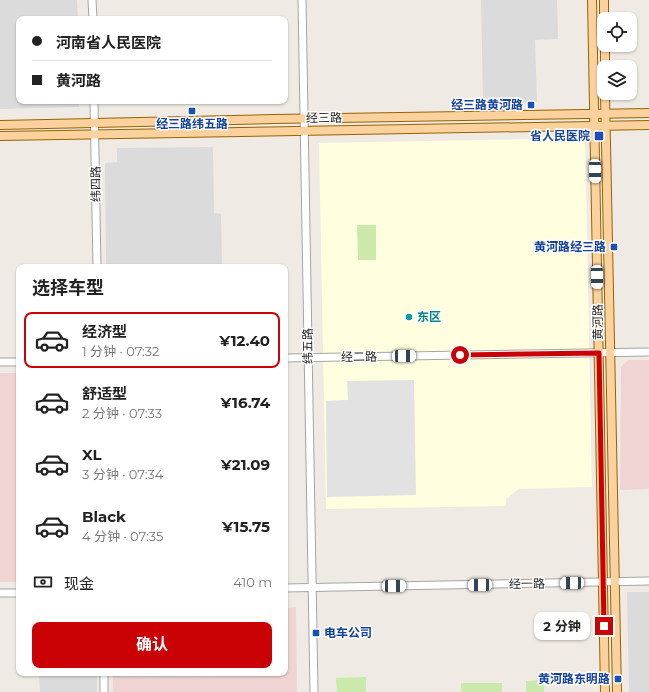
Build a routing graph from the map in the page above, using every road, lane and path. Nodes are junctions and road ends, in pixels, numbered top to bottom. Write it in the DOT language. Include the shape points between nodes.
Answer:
graph roads {
  1 [pos="92,0"];
  2 [pos="302,0"];
  3 [pos="592,0"];
  4 [pos="604,0"];
  5 [pos="604,12"];
  6 [pos="93,16"];
  7 [pos="605,100"];
  8 [pos="94,104"];
  9 [pos="606,113"];
  10 [pos="649,113"];
  11 [pos="594,114"];
  12 [pos="304,118"];
  13 [pos="95,123"];
  14 [pos="0,125"];
  15 [pos="606,125"];
  16 [pos="649,125"];
  17 [pos="594,126"];
  18 [pos="305,130"];
  19 [pos="95,134"];
  20 [pos="0,136"];
  21 [pos="97,264"];
  22 [pos="649,352"];
  23 [pos="599,353"];
  24 [pos="611,353"];
  25 [pos="288,358"];
  26 [pos="309,358"];
  27 [pos="0,362"];
  28 [pos="16,362"];
  29 [pos="603,582"];
  30 [pos="615,582"];
  31 [pos="649,582"];
  32 [pos="288,588"];
  33 [pos="312,588"];
  34 [pos="0,593"];
  35 [pos="16,593"];
  36 [pos="104,676"];
  37 [pos="104,692"];
  38 [pos="314,692"];
  39 [pos="605,692"];
  40 [pos="617,692"];
  1 -- 6 [label="street"];
  2 -- 12 [label="street, 纬五路"];
  3 -- 11 [label="main road, 黄河路"];
  4 -- 5 [label="main road"];
  7 -- 9 [label="main road, 黄河路"];
  8 -- 13 [label="street, 纬四路"];
  9 -- 10 [label="main road, 经三路"];
  9 -- 11 [label="main road, 经三路"];
  9 -- 15 [label="main road, 黄河路"];
  11 -- 12 [label="main road, 经三路"];
  11 -- 17 [label="main road, 黄河路"];
  12 -- 13 [label="main road, 经三路"];
  12 -- 18 [label="street, 纬五路"];
  13 -- 14 [label="main road, 经三路"];
  13 -- 19 [label="street, 纬四路"];
  15 -- 16 [label="main road, 经三路"];
  15 -- 17 [label="main road, 经三路"];
  15 -- 24 [label="main road, 黄河路"];
  17 -- 18 [label="main road, 经三路"];
  17 -- 23 [label="main road, 黄河路"];
  18 -- 19 [label="main road, 经三路"];
  18 -- 26 [label="street, 纬五路"];
  19 -- 20 [label="main road, 经三路"];
  19 -- 21 [label="street, 纬四路"];
  22 -- 24 [label="street, 经二路"];
  23 -- 24 [label="street, 经二路"];
  23 -- 26 [label="street, 经二路"];
  23 -- 29 [label="main road, 黄河路"];
  24 -- 30 [label="main road, 黄河路"];
  25 -- 26 [label="street, 经二路"];
  26 -- 33 [label="street, 纬五路"];
  27 -- 28 [label="street"];
  29 -- 30 [label="street, 经一路"];
  29 -- 33 [label="street, 经一路"];
  29 -- 39 [label="main road, 黄河路"];
  30 -- 31 [label="street, 经一路"];
  30 -- 40 [label="main road, 黄河路"];
  32 -- 33 [label="street, 经一路"];
  33 -- 38 [label="street, 纬五路"];
  34 -- 35 [label="street"];
  36 -- 37 [label="street"];
}
